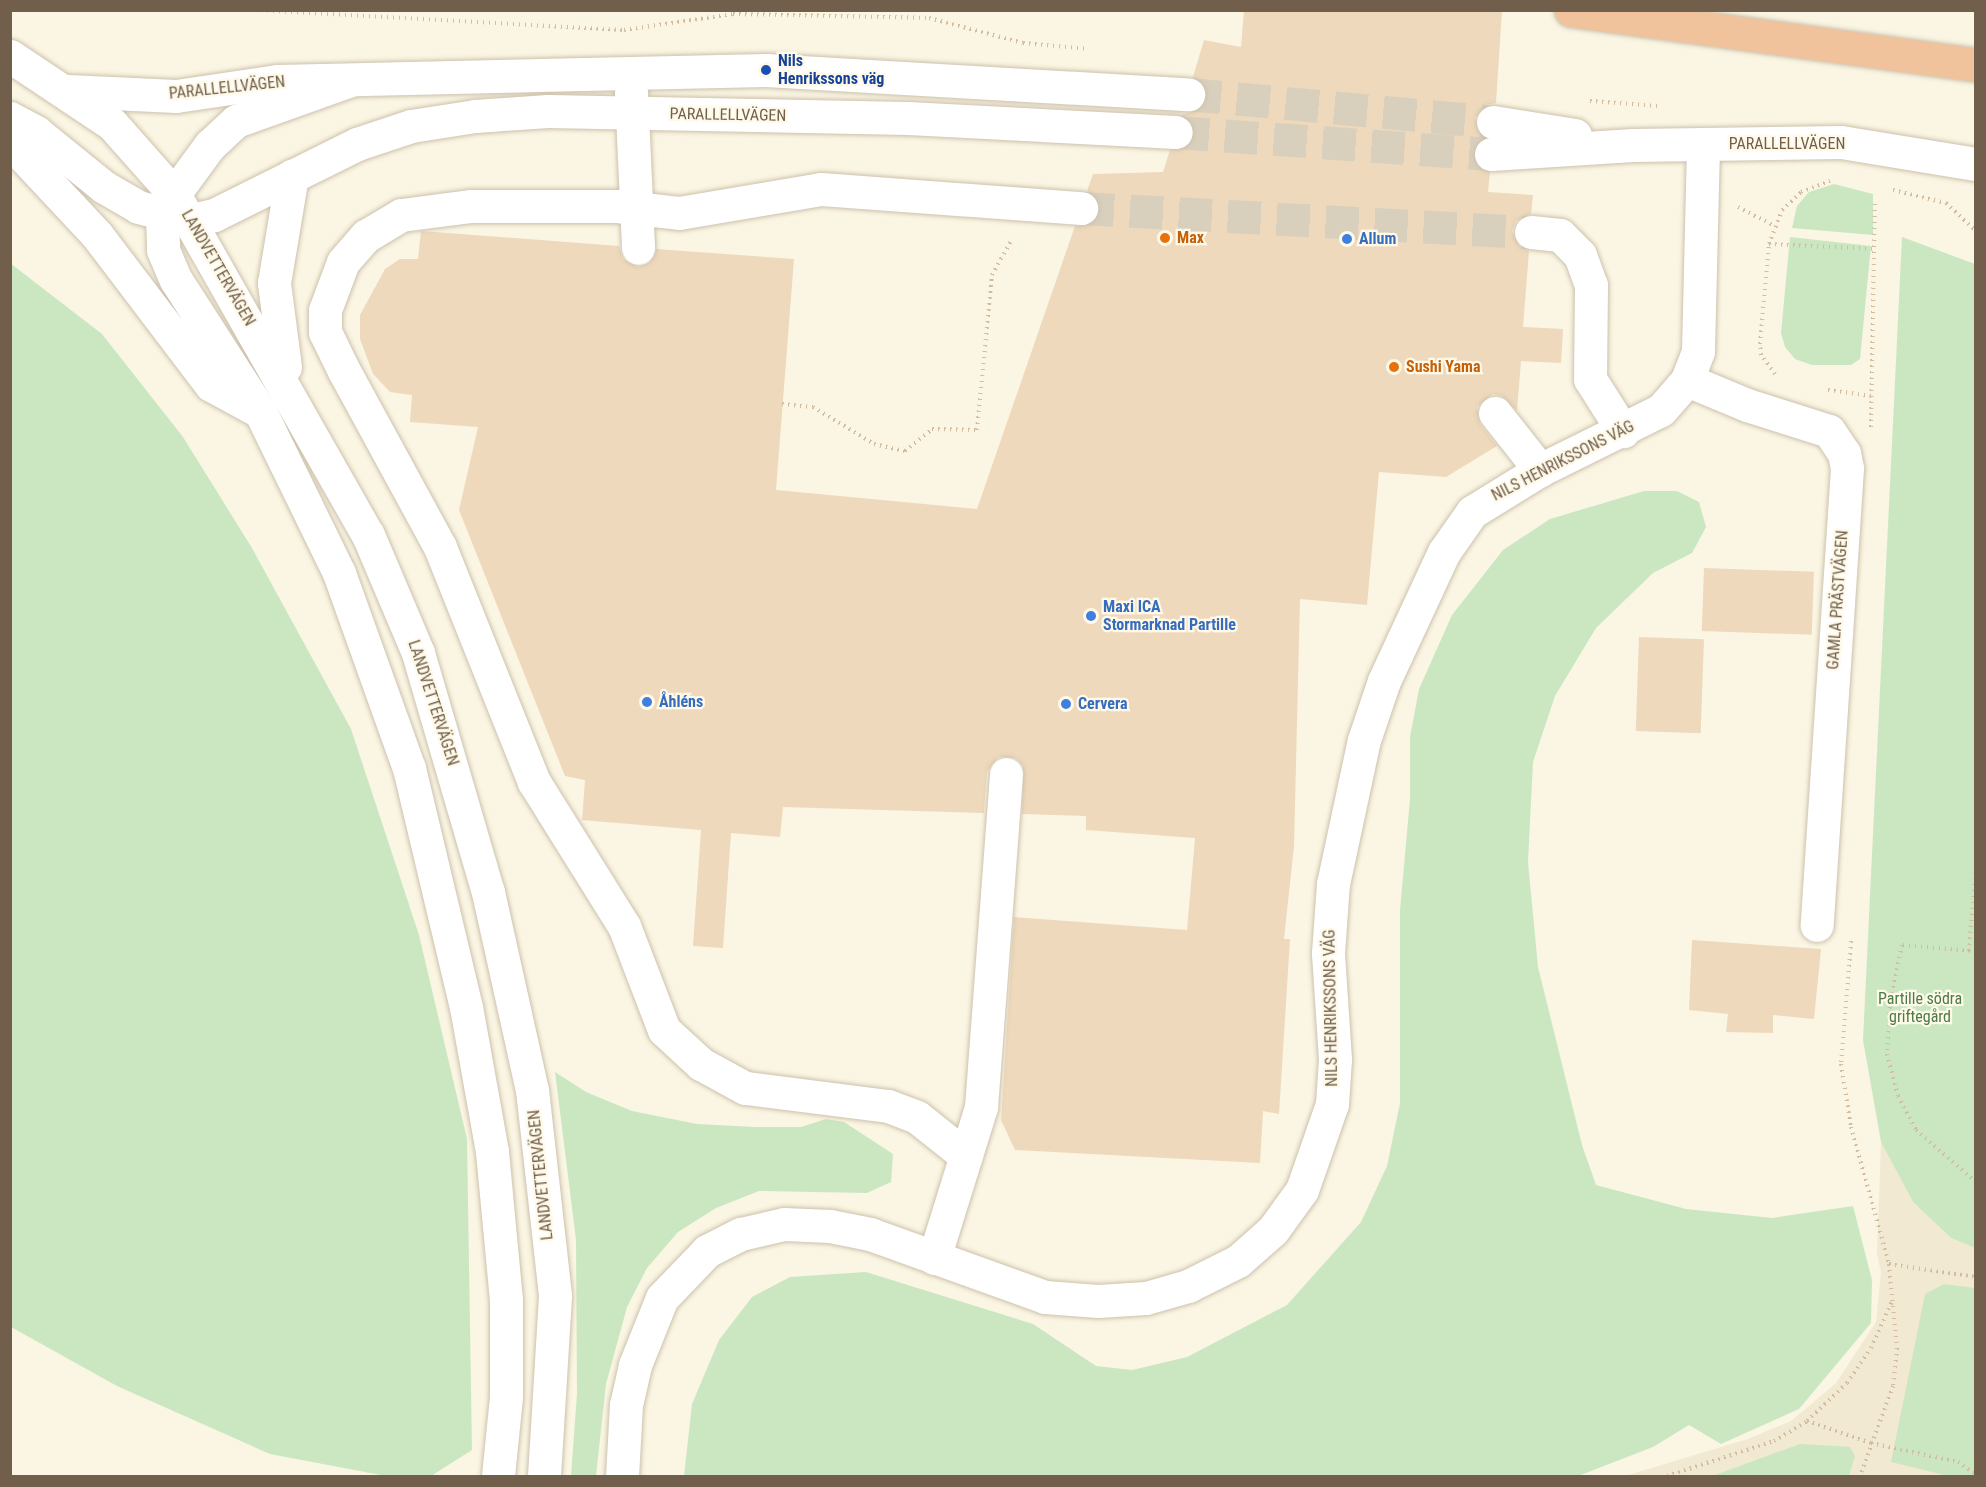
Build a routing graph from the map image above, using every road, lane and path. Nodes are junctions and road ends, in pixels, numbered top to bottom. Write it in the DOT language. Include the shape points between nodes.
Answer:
graph roads {
  1 [pos="255,10"];
  2 [pos="1571,10"];
  3 [pos="1023,43"];
  4 [pos="1093,50"];
  5 [pos="10,56"];
  6 [pos="1976,64"];
  7 [pos="631,73"];
  8 [pos="351,80"];
  9 [pos="1023,84"];
  10 [pos="68,90"];
  11 [pos="1188,94"];
  12 [pos="632,114"];
  13 [pos="10,118"];
  14 [pos="1176,132"];
  15 [pos="1492,138"];
  16 [pos="10,142"];
  17 [pos="1703,145"];
  18 [pos="1976,164"];
  19 [pos="292,176"];
  20 [pos="1835,181"];
  21 [pos="1884,188"];
  22 [pos="1875,201"];
  23 [pos="1021,203"];
  24 [pos="636,208"];
  25 [pos="1081,208"];
  26 [pos="176,210"];
  27 [pos="1976,231"];
  28 [pos="1531,232"];
  29 [pos="1769,244"];
  30 [pos="638,248"];
  31 [pos="1877,249"];
  32 [pos="1687,380"];
  33 [pos="1784,381"];
  34 [pos="1824,389"];
  35 [pos="288,390"];
  36 [pos="1872,396"];
  37 [pos="782,404"];
  38 [pos="260,411"];
  39 [pos="1495,413"];
  40 [pos="1623,431"];
  41 [pos="1871,432"];
  42 [pos="1540,470"];
  43 [pos="1006,774"];
  44 [pos="1976,867"];
  45 [pos="1817,925"];
  46 [pos="1852,930"];
  47 [pos="1969,951"];
  48 [pos="1976,951"];
  49 [pos="966,1156"];
  50 [pos="1976,1182"];
  51 [pos="934,1258"];
  52 [pos="1889,1264"];
  53 [pos="1976,1276"];
  54 [pos="1894,1299"];
  55 [pos="1807,1421"];
  56 [pos="1870,1443"];
  57 [pos="1976,1474"];
  58 [pos="498,1476"];
  59 [pos="544,1476"];
  60 [pos="622,1476"];
  61 [pos="1667,1476"];
  62 [pos="1860,1476"];
  1 -- 3 [label="path" via="624,30 733,14 929,18"];
  2 -- 6 [label="highway"];
  3 -- 4 [label="path"];
  3 -- 9 [label="path"];
  5 -- 10 [label="street, LANDVETTERVÄGEN"];
  7 -- 8 [label="street, PARALLELLVÄGEN"];
  7 -- 9 [label="street, PARALLELLVÄGEN" via="766,70"];
  7 -- 12 [label="street"];
  8 -- 10 [label="street, PARALLELLVÄGEN" via="277,81 176,96"];
  8 -- 26 [label="street, PARALLELLVÄGEN" via="236,121 210,145"];
  9 -- 11 [label="street, PARALLELLVÄGEN"];
  10 -- 26 [label="street, LANDVETTERVÄGEN" via="112,124"];
  12 -- 14 [label="street, PARALLELLVÄGEN" via="908,118"];
  12 -- 19 [label="street, PARALLELLVÄGEN" via="548,111 411,126 357,144"];
  12 -- 24 [label="street"];
  13 -- 26 [label="street" via="36,132 104,188"];
  15 -- 17 [label="street, PARALLELLVÄGEN"];
  16 -- 38 [label="street" via="97,235 211,385"];
  17 -- 18 [label="street, PARALLELLVÄGEN" via="1841,142"];
  17 -- 32 [label="street, NILS HENRIKSSONS VÄG" via="1698,351"];
  19 -- 26 [label="street, PARALLELLVÄGEN" via="214,215"];
  19 -- 35 [label="street" via="274,283"];
  20 -- 29 [label="path" via="1801,192 1782,210"];
  21 -- 27 [label="path" via="1946,203"];
  22 -- 31 [label="path"];
  23 -- 24 [label="street" via="821,189 679,213"];
  23 -- 25 [label="street"];
  23 -- 37 [label="path" via="1017,227 992,275 977,430 932,429 905,451 873,444 813,407"];
  24 -- 30 [label="street"];
  24 -- 49 [label="street" via="471,206 401,215 366,236 343,262 328,293 325,332 440,547 534,782 624,926 664,1030 689,1055 746,1088 888,1106 917,1117"];
  26 -- 35 [label="street, LANDVETTERVÄGEN"];
  26 -- 38 [label="street" via="163,250 176,280"];
  28 -- 40 [label="street" via="1560,235 1580,255 1591,285 1590,379"];
  29 -- 31 [label="path"];
  29 -- 33 [label="path" via="1761,355"];
  31 -- 36 [label="path"];
  32 -- 40 [label="street, NILS HENRIKSSONS VÄG" via="1661,410"];
  32 -- 45 [label="street, GAMLA PRÄSTVÄGEN" via="1747,405 1829,431 1844,453 1847,468"];
  34 -- 36 [label="path"];
  35 -- 59 [label="street, LANDVETTERVÄGEN" via="368,535 418,653 488,892 532,1090 555,1296"];
  36 -- 41 [label="path"];
  38 -- 58 [label="street" via="339,573 377,672 409,768 466,1006 492,1152 506,1299 506,1397"];
  39 -- 42 [label="street"];
  40 -- 42 [label="street, NILS HENRIKSSONS VÄG"];
  42 -- 51 [label="street, NILS HENRIKSSONS VÄG" via="1472,512 1444,552 1384,681 1364,740 1332,884 1328,953 1335,1059 1332,1104 1302,1190 1273,1230 1238,1261 1188,1286 1146,1298 1098,1301 1045,1297"];
  43 -- 49 [label="street" via="982,1100"];
  44 -- 47 [label="path"];
  46 -- 52 [label="path" via="1841,1064 1851,1127"];
  47 -- 48 [label="path"];
  47 -- 50 [label="path" via="1902,945 1890,1001 1887,1054 1898,1096 1916,1130"];
  49 -- 51 [label="street"];
  51 -- 60 [label="street, NILS HENRIKSSONS VÄG" via="870,1234 830,1226 784,1224 741,1234 706,1251 662,1298 647,1330 626,1405"];
  52 -- 53 [label="path"];
  52 -- 54 [label="path"];
  54 -- 55 [label="path" via="1871,1348 1846,1383"];
  54 -- 56 [label="path" via="1897,1348 1893,1386"];
  55 -- 56 [label="path"];
  55 -- 61 [label="path" via="1741,1454"];
  56 -- 57 [label="path" via="1917,1450 1958,1462"];
  56 -- 62 [label="path"];
}
